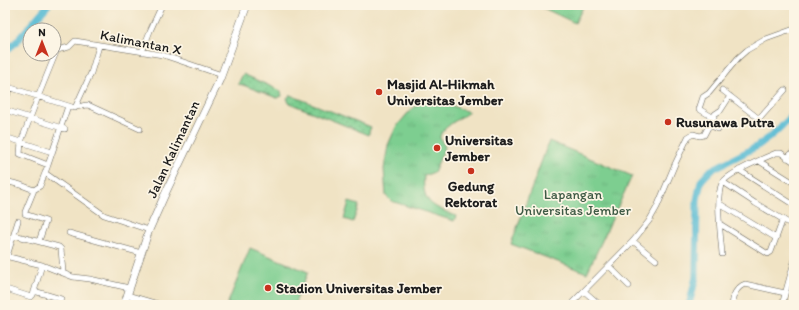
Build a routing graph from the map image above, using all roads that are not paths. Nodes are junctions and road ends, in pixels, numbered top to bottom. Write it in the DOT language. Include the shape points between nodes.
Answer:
graph roads {
  1 [pos="162,5"];
  2 [pos="246,5"];
  3 [pos="794,29"];
  4 [pos="99,46"];
  5 [pos="142,52"];
  6 [pos="222,75"];
  7 [pos="7,87"];
  8 [pos="722,90"];
  9 [pos="785,90"];
  10 [pos="730,96"];
  11 [pos="38,97"];
  12 [pos="5,102"];
  13 [pos="68,106"];
  14 [pos="75,108"];
  15 [pos="5,110"];
  16 [pos="30,118"];
  17 [pos="714,118"];
  18 [pos="709,125"];
  19 [pos="63,128"];
  20 [pos="140,129"];
  21 [pos="718,129"];
  22 [pos="5,137"];
  23 [pos="21,142"];
  24 [pos="794,151"];
  25 [pos="52,152"];
  26 [pos="787,158"];
  27 [pos="759,161"];
  28 [pos="794,162"];
  29 [pos="48,165"];
  30 [pos="739,170"];
  31 [pos="45,173"];
  32 [pos="5,181"];
  33 [pos="723,182"];
  34 [pos="794,183"];
  35 [pos="34,190"];
  36 [pos="720,204"];
  37 [pos="794,205"];
  38 [pos="783,219"];
  39 [pos="18,221"];
  40 [pos="720,224"];
  41 [pos="794,225"];
  42 [pos="149,230"];
  43 [pos="69,234"];
  44 [pos="14,235"];
  45 [pos="776,238"];
  46 [pos="39,241"];
  47 [pos="633,241"];
  48 [pos="141,253"];
  49 [pos="722,254"];
  50 [pos="6,256"];
  51 [pos="656,260"];
  52 [pos="794,262"];
  53 [pos="42,265"];
  54 [pos="609,266"];
  55 [pos="62,272"];
  56 [pos="629,286"];
  57 [pos="6,289"];
  58 [pos="34,291"];
  59 [pos="584,291"];
  60 [pos="128,292"];
  61 [pos="785,292"];
  62 [pos="61,299"];
  63 [pos="124,305"];
  64 [pos="161,305"];
  65 [pos="570,305"];
  66 [pos="600,305"];
  67 [pos="733,305"];
  68 [pos="782,305"];
  1 -- 5 [label="street"];
  2 -- 6 [label="main road, Jalan Kalimantan"];
  3 -- 17 [label="street" via="766,39 747,50 732,64 703,97 699,109"];
  4 -- 5 [label="street, Kalimantan X"];
  4 -- 11 [label="street, Kalimantan X" via="75,41 68,47 57,50"];
  4 -- 14 [label="street" via="91,73"];
  5 -- 6 [label="street, Kalimantan X" via="174,59"];
  6 -- 42 [label="main road, Jalan Kalimantan"];
  7 -- 11 [label="street"];
  7 -- 12 [label="street"];
  8 -- 10 [label="street"];
  9 -- 10 [label="street" via="758,118"];
  10 -- 17 [label="street"];
  11 -- 13 [label="street"];
  11 -- 16 [label="street"];
  13 -- 14 [label="street"];
  13 -- 19 [label="street"];
  14 -- 20 [label="street" via="88,106"];
  15 -- 16 [label="street"];
  16 -- 19 [label="street"];
  16 -- 23 [label="street"];
  17 -- 18 [label="street"];
  18 -- 21 [label="street"];
  18 -- 47 [label="street" via="703,136 693,134 688,137 657,207"];
  19 -- 25 [label="street"];
  22 -- 23 [label="street"];
  23 -- 25 [label="street"];
  23 -- 29 [label="street" via="20,154"];
  24 -- 26 [label="street"];
  25 -- 29 [label="street"];
  26 -- 27 [label="street" via="778,153"];
  26 -- 28 [label="street"];
  27 -- 30 [label="street"];
  27 -- 34 [label="street"];
  29 -- 31 [label="street"];
  30 -- 33 [label="street"];
  30 -- 37 [label="street"];
  31 -- 35 [label="street" via="40,186"];
  31 -- 42 [label="street" via="104,215"];
  32 -- 35 [label="street"];
  33 -- 36 [label="street"];
  33 -- 38 [label="street"];
  35 -- 46 [label="street" via="25,214 46,221"];
  36 -- 40 [label="street"];
  36 -- 45 [label="street"];
  38 -- 41 [label="street"];
  38 -- 45 [label="street"];
  39 -- 44 [label="street"];
  40 -- 45 [label="street" via="768,254"];
  40 -- 49 [label="street"];
  42 -- 48 [label="main road, Jalan Kalimantan"];
  43 -- 48 [label="street"];
  44 -- 46 [label="street"];
  44 -- 50 [label="street"];
  46 -- 55 [label="street" via="61,249"];
  47 -- 51 [label="street"];
  47 -- 54 [label="street"];
  48 -- 60 [label="main road, Jalan Kalimantan"];
  50 -- 53 [label="street"];
  52 -- 61 [label="street"];
  53 -- 55 [label="street"];
  53 -- 58 [label="street"];
  54 -- 56 [label="street"];
  54 -- 59 [label="street"];
  55 -- 60 [label="street"];
  57 -- 58 [label="street" via="31,297"];
  58 -- 62 [label="street"];
  59 -- 65 [label="street"];
  59 -- 66 [label="street"];
  60 -- 63 [label="main road, Jalan Kalimantan"];
  60 -- 64 [label="street"];
  61 -- 67 [label="street" via="743,285 735,294"];
  61 -- 68 [label="street"];
}
